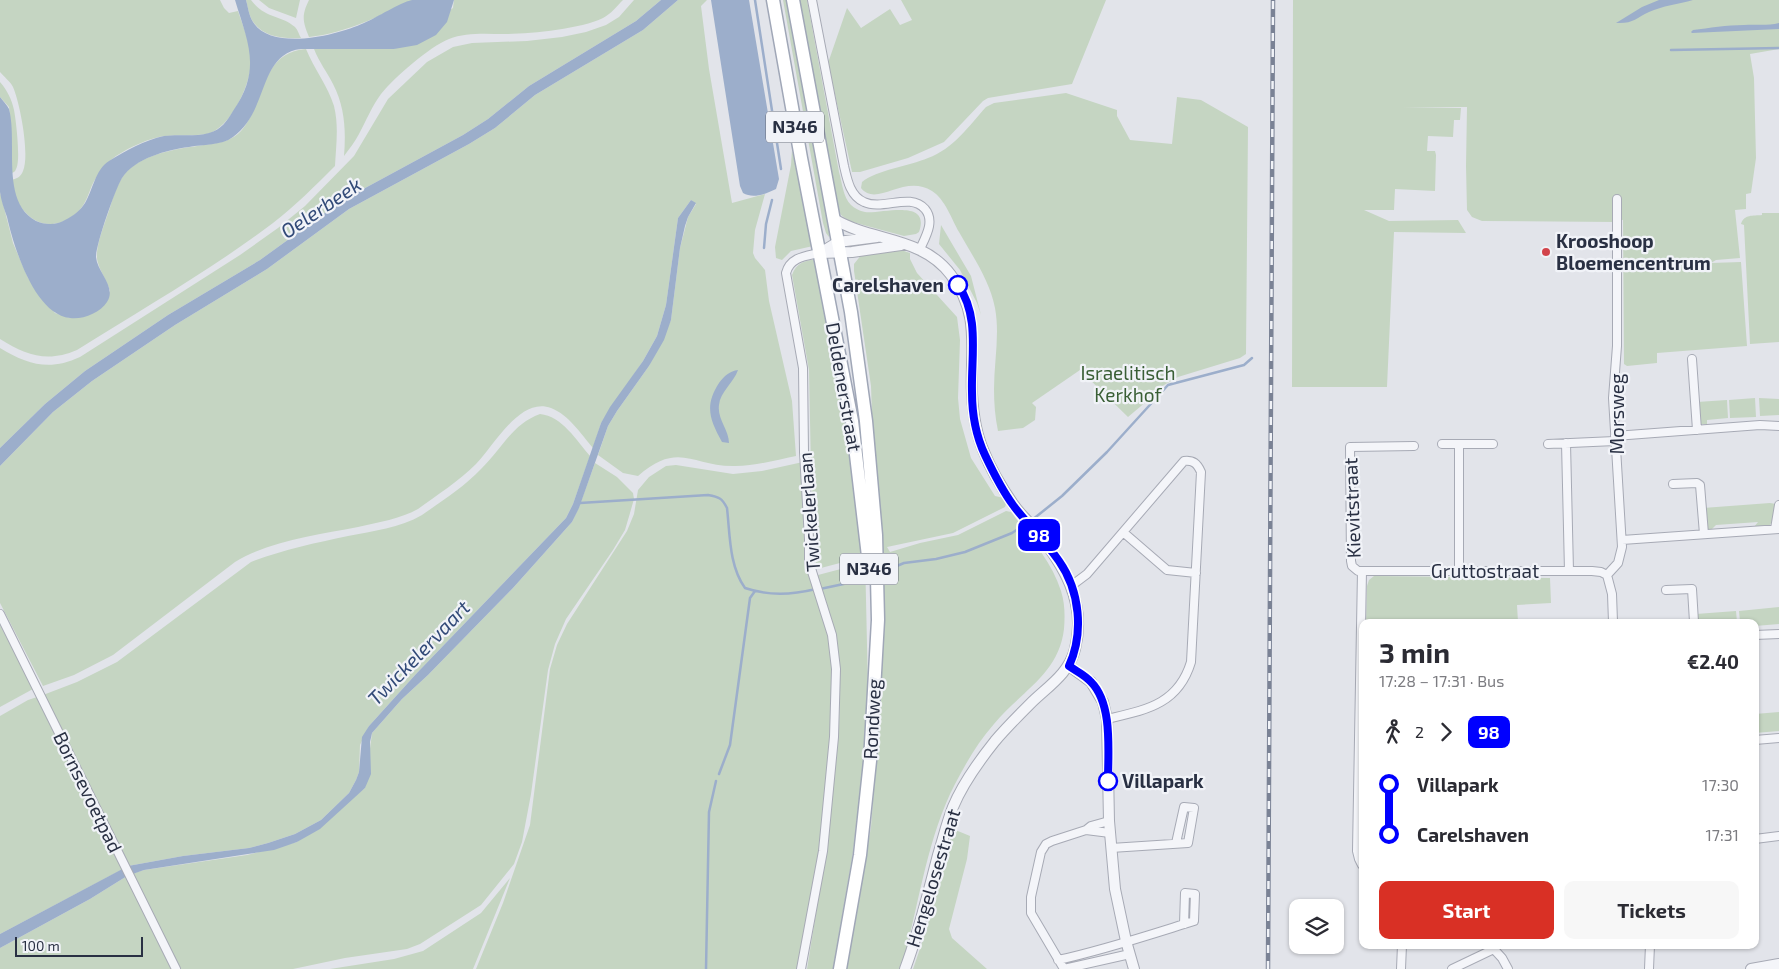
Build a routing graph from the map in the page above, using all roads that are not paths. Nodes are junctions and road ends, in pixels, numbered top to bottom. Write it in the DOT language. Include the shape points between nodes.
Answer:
graph roads {
  1 [pos="773,0"];
  2 [pos="793,0"];
  3 [pos="812,0"];
  4 [pos="1617,200"];
  5 [pos="834,219"];
  6 [pos="882,237"];
  7 [pos="904,244"];
  8 [pos="839,248"];
  9 [pos="920,249"];
  10 [pos="819,254"];
  11 [pos="1692,359"];
  12 [pos="1779,426"];
  13 [pos="1697,430"];
  14 [pos="1615,439"];
  15 [pos="1566,443"];
  16 [pos="1442,444"];
  17 [pos="1459,444"];
  18 [pos="1493,444"];
  19 [pos="1548,444"];
  20 [pos="1414,446"];
  21 [pos="871,467"];
  22 [pos="1673,484"];
  23 [pos="1779,505"];
  24 [pos="1777,529"];
  25 [pos="1123,532"];
  26 [pos="1704,534"];
  27 [pos="1622,540"];
  28 [pos="1459,571"];
  29 [pos="1569,571"];
  30 [pos="1362,572"];
  31 [pos="1196,573"];
  32 [pos="1607,576"];
  33 [pos="1071,586"];
  34 [pos="1666,590"];
  35 [pos="0,614"];
  36 [pos="1362,619"];
  37 [pos="1613,619"];
  38 [pos="1694,619"];
  39 [pos="1779,634"];
  40 [pos="1759,635"];
  41 [pos="1069,666"];
  42 [pos="873,718"];
  43 [pos="1107,719"];
  44 [pos="1779,738"];
  45 [pos="1759,740"];
  46 [pos="1359,798"];
  47 [pos="1110,821"];
  48 [pos="1086,830"];
  49 [pos="1110,832"];
  50 [pos="1779,836"];
  51 [pos="1759,838"];
  52 [pos="1176,843"];
  53 [pos="1111,848"];
  54 [pos="1359,860"];
  55 [pos="1184,924"];
  56 [pos="1126,941"];
  57 [pos="1402,949"];
  58 [pos="1488,949"];
  59 [pos="1493,949"];
  60 [pos="1650,949"];
  61 [pos="1130,954"];
  62 [pos="1058,960"];
  63 [pos="1779,964"];
  64 [pos="176,969"];
  65 [pos="801,969"];
  66 [pos="840,969"];
  67 [pos="905,969"];
  68 [pos="1064,969"];
  69 [pos="1134,969"];
  70 [pos="1401,969"];
  71 [pos="1452,969"];
  72 [pos="1508,969"];
  73 [pos="1649,969"];
  74 [pos="1751,969"];
  1 -- 10 [label="main road, Deldenerstraat / N346"];
  2 -- 5 [label="main road, Deldenerstraat / N346"];
  3 -- 9 [label="street" via="847,180 860,199 872,205 912,202 923,206 929,215 930,225"];
  4 -- 14 [label="street, Morsweg"];
  5 -- 6 [label="street, Hengelosestraat" via="845,226"];
  5 -- 8 [label="main road, Deldenerstraat / N346"];
  6 -- 7 [label="street, Hengelosestraat"];
  6 -- 8 [label="street, Hengelosestraat"];
  7 -- 8 [label="street, Hengelosestraat"];
  7 -- 9 [label="street, Hengelosestraat"];
  8 -- 10 [label="street"];
  8 -- 21 [label="main road, Deldenerstraat / N346" via="860,370"];
  9 -- 33 [label="street, Hengelosestraat" via="950,273 968,305 974,336 974,414 984,454 1013,505 1060,562"];
  10 -- 42 [label="main road, Deldenerstraat / N346" via="852,421 869,565"];
  10 -- 65 [label="street, Twickelerlaan" via="795,260 786,273 803,374 809,562 832,635 836,669 834,737 823,850"];
  11 -- 13 [label="street"];
  12 -- 13 [label="street"];
  13 -- 14 [label="street"];
  14 -- 15 [label="street"];
  14 -- 27 [label="street, Morsweg"];
  15 -- 19 [label="street"];
  15 -- 29 [label="street"];
  16 -- 17 [label="street"];
  17 -- 18 [label="street"];
  17 -- 28 [label="street"];
  20 -- 30 [label="street, Kievitstraat" via="1350,447 1351,561 1354,568"];
  21 -- 42 [label="main road, Rondweg / N346" via="878,620"];
  22 -- 26 [label="street" via="1697,483 1700,486"];
  23 -- 24 [label="street"];
  24 -- 26 [label="street"];
  25 -- 31 [label="street" via="1167,570"];
  25 -- 31 [label="street" via="1184,461 1194,462 1201,472"];
  25 -- 33 [label="street" via="1087,574"];
  26 -- 27 [label="street"];
  27 -- 32 [label="street, Morsweg" via="1620,558"];
  28 -- 29 [label="street, Gruttostraat"];
  28 -- 30 [label="street, Gruttostraat"];
  29 -- 32 [label="street, Gruttostraat" via="1596,571"];
  30 -- 36 [label="street, Kievitstraat"];
  31 -- 43 [label="street" via="1191,662 1178,688 1148,709"];
  32 -- 37 [label="street" via="1612,594"];
  33 -- 41 [label="street, Hengelosestraat" via="1078,628"];
  34 -- 38 [label="street" via="1692,589"];
  35 -- 64 [label="street, Bornsevoetpad"];
  39 -- 40 [label="street"];
  41 -- 43 [label="street" via="1098,691"];
  41 -- 67 [label="street, Hengelosestraat" via="997,740 959,794 945,830"];
  42 -- 66 [label="main road, Rondweg / N346" via="860,855"];
  43 -- 47 [label="street"];
  44 -- 45 [label="street"];
  46 -- 54 [label="street, Kievitstraat"];
  47 -- 48 [label="street"];
  47 -- 49 [label="street"];
  48 -- 49 [label="street"];
  48 -- 62 [label="street" via="1046,844 1041,852 1031,898 1031,913"];
  49 -- 53 [label="street"];
  50 -- 51 [label="street"];
  52 -- 52 [label="street" via="1184,807 1194,808 1188,843"];
  52 -- 53 [label="street"];
  53 -- 56 [label="street" via="1117,901"];
  55 -- 56 [label="street"];
  56 -- 61 [label="street"];
  56 -- 62 [label="street"];
  57 -- 70 [label="street"];
  58 -- 71 [label="street"];
  59 -- 72 [label="street"];
  60 -- 73 [label="street"];
  61 -- 68 [label="street"];
  61 -- 69 [label="street"];
  62 -- 68 [label="street"];
  63 -- 74 [label="street"];
}
